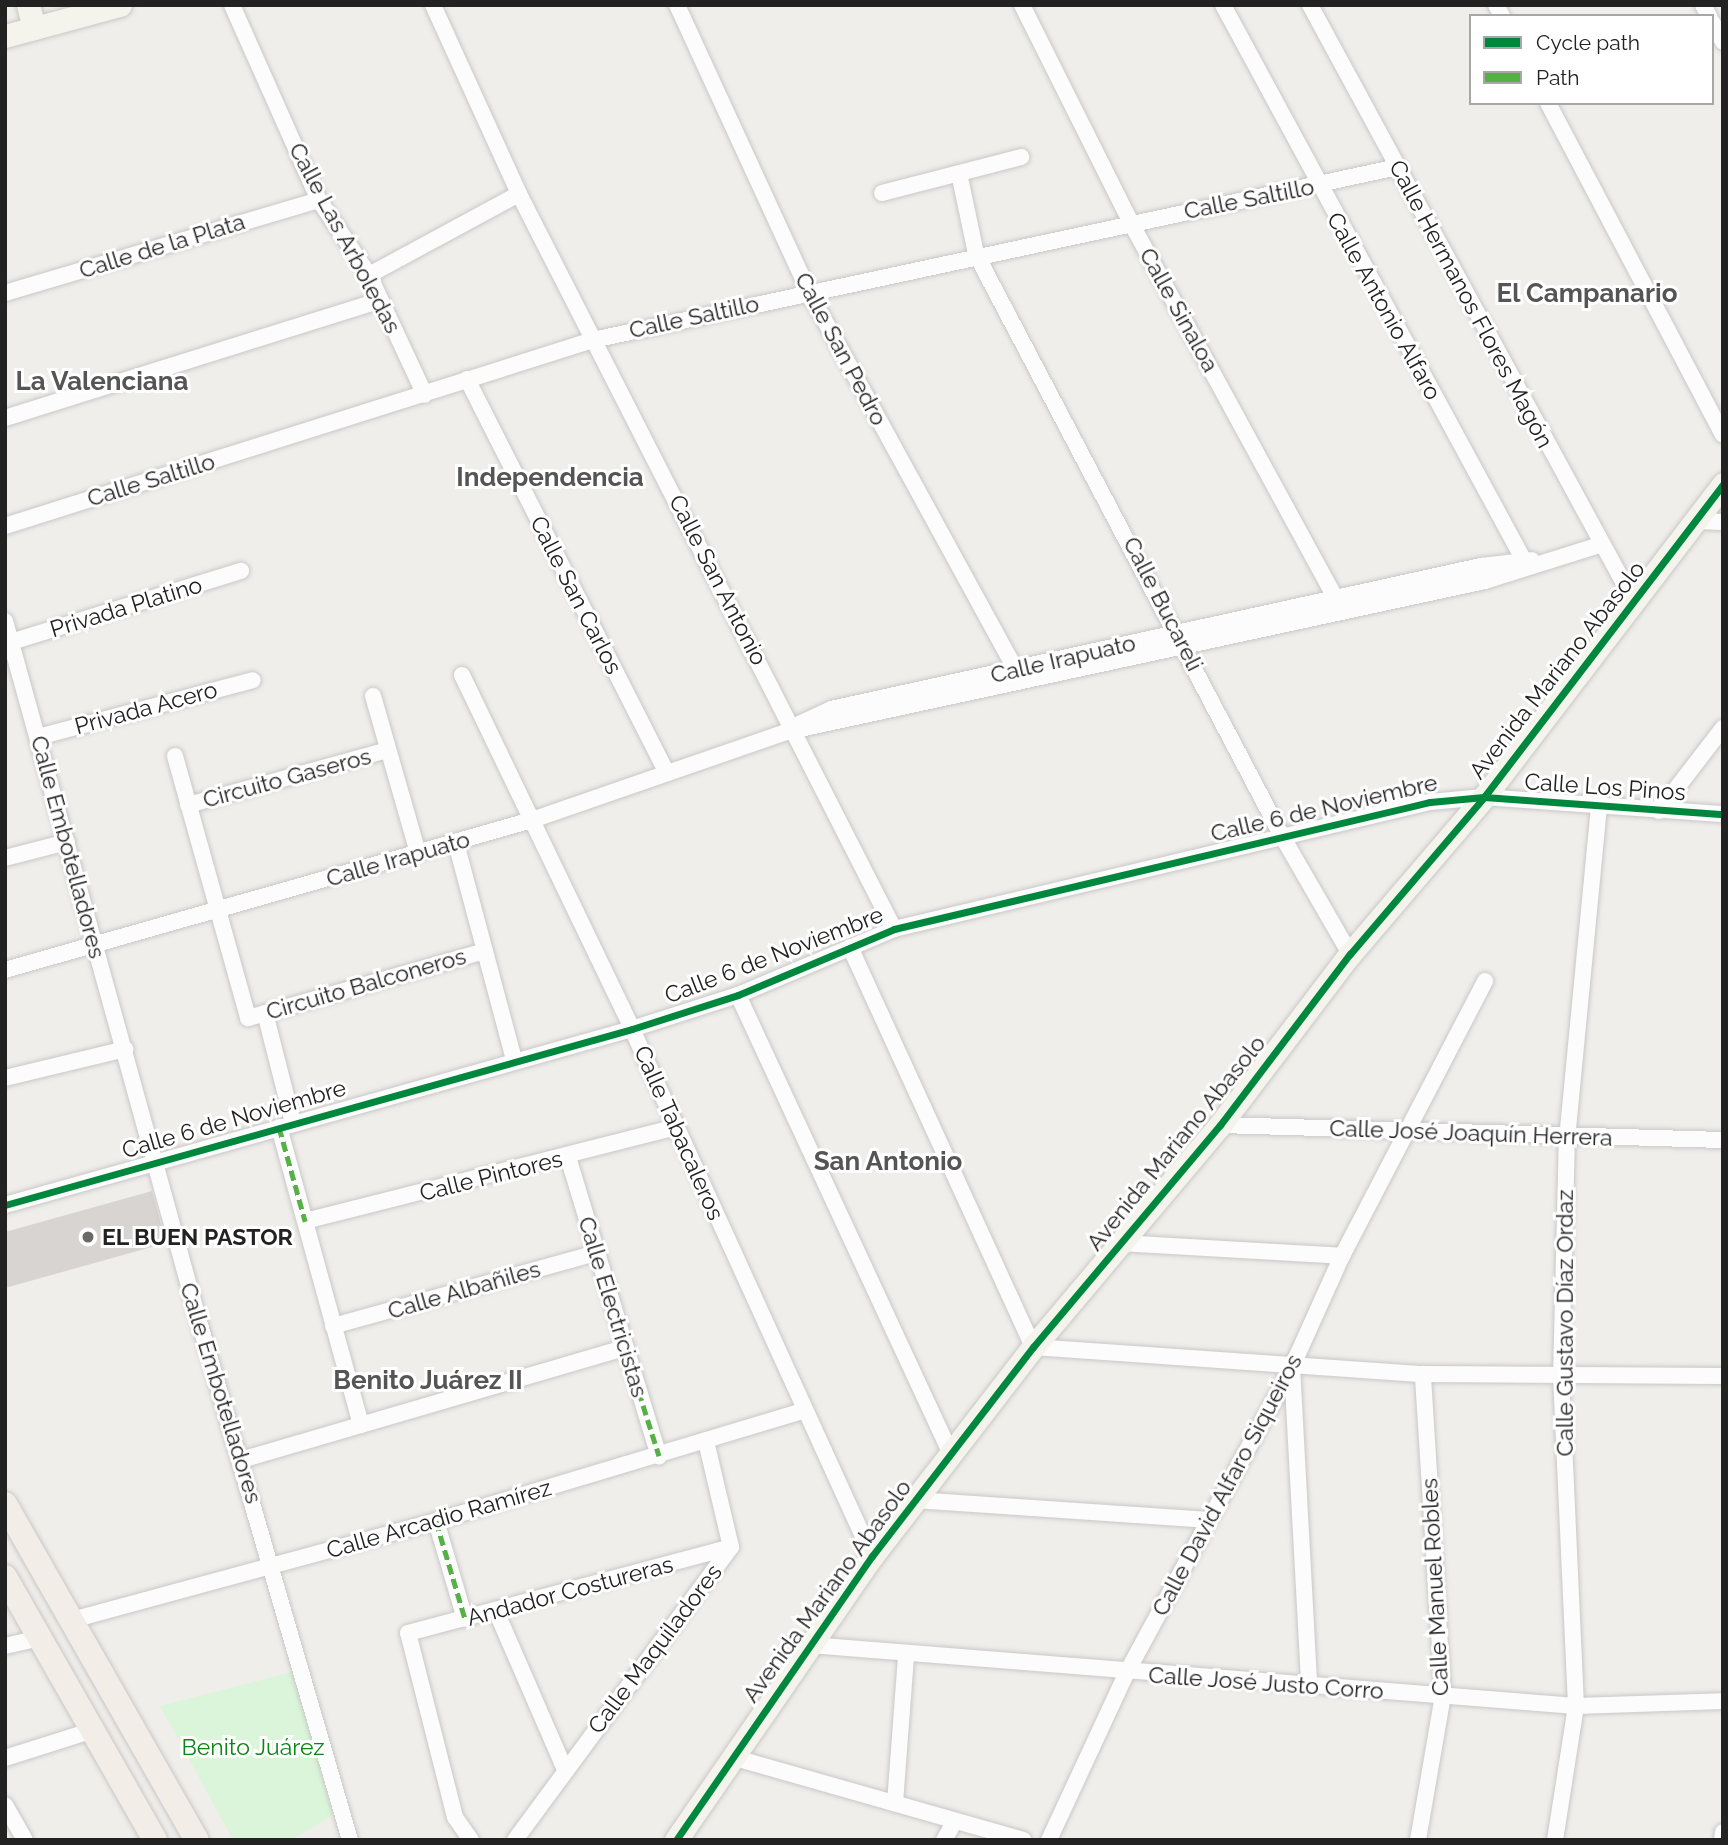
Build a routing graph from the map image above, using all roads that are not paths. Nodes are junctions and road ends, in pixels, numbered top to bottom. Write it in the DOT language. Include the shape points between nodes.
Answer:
graph roads {
  1 [pos="28,5"];
  2 [pos="120,5"];
  3 [pos="232,5"];
  4 [pos="433,5"];
  5 [pos="677,5"];
  6 [pos="1021,5"];
  7 [pos="1223,5"];
  8 [pos="1310,5"];
  9 [pos="1714,26"];
  10 [pos="34,28"];
  11 [pos="5,36"];
  12 [pos="1723,42"];
  13 [pos="1549,105"];
  14 [pos="1021,157"];
  15 [pos="1398,167"];
  16 [pos="958,173"];
  17 [pos="1317,186"];
  18 [pos="882,193"];
  19 [pos="519,194"];
  20 [pos="319,200"];
  21 [pos="1131,223"];
  22 [pos="976,254"];
  23 [pos="369,275"];
  24 [pos="808,292"];
  25 [pos="5,293"];
  26 [pos="381,300"];
  27 [pos="593,340"];
  28 [pos="467,379"];
  29 [pos="425,395"];
  30 [pos="5,418"];
  31 [pos="1723,435"];
  32 [pos="1723,484"];
  33 [pos="1696,521"];
  34 [pos="1723,523"];
  35 [pos="5,526"];
  36 [pos="1599,545"];
  37 [pos="1526,564"];
  38 [pos="241,571"];
  39 [pos="1634,602"];
  40 [pos="1340,605"];
  41 [pos="5,621"];
  42 [pos="1182,640"];
  43 [pos="11,642"];
  44 [pos="462,675"];
  45 [pos="1020,676"];
  46 [pos="253,680"];
  47 [pos="373,696"];
  48 [pos="1723,728"];
  49 [pos="792,730"];
  50 [pos="38,737"];
  51 [pos="388,750"];
  52 [pos="175,756"];
  53 [pos="667,774"];
  54 [pos="1485,797"];
  55 [pos="188,805"];
  56 [pos="1599,806"];
  57 [pos="1659,811"];
  58 [pos="1723,814"];
  59 [pos="532,820"];
  60 [pos="1282,836"];
  61 [pos="67,842"];
  62 [pos="456,843"];
  63 [pos="418,853"];
  64 [pos="5,858"];
  65 [pos="217,911"];
  66 [pos="894,929"];
  67 [pos="94,944"];
  68 [pos="850,947"];
  69 [pos="485,951"];
  70 [pos="1350,954"];
  71 [pos="5,970"];
  72 [pos="1485,981"];
  73 [pos="738,995"];
  74 [pos="265,1013"];
  75 [pos="632,1029"];
  76 [pos="126,1049"];
  77 [pos="514,1059"];
  78 [pos="5,1078"];
  79 [pos="286,1125"];
  80 [pos="1220,1125"];
  81 [pos="676,1127"];
  82 [pos="1406,1130"];
  83 [pos="1567,1139"];
  84 [pos="1723,1140"];
  85 [pos="568,1157"];
  86 [pos="155,1160"];
  87 [pos="5,1205"];
  88 [pos="305,1220"];
  89 [pos="1119,1243"];
  90 [pos="596,1253"];
  91 [pos="1342,1256"];
  92 [pos="333,1326"];
  93 [pos="1032,1347"];
  94 [pos="625,1348"];
  95 [pos="1292,1367"];
  96 [pos="1423,1374"];
  97 [pos="1723,1376"];
  98 [pos="1561,1378"];
  99 [pos="803,1411"];
  100 [pos="361,1425"];
  101 [pos="706,1441"];
  102 [pos="951,1454"];
  103 [pos="659,1456"];
  104 [pos="241,1460"];
  105 [pos="915,1500"];
  106 [pos="5,1504"];
  107 [pos="1205,1520"];
  108 [pos="436,1521"];
  109 [pos="731,1546"];
  110 [pos="872,1556"];
  111 [pos="274,1566"];
  112 [pos="5,1577"];
  113 [pos="496,1611"];
  114 [pos="465,1619"];
  115 [pos="72,1620"];
  116 [pos="39,1638"];
  117 [pos="810,1645"];
  118 [pos="5,1646"];
  119 [pos="906,1657"];
  120 [pos="1126,1674"];
  121 [pos="1309,1684"];
  122 [pos="1443,1695"];
  123 [pos="1723,1700"];
  124 [pos="1576,1706"];
  125 [pos="90,1731"];
  126 [pos="732,1757"];
  127 [pos="5,1758"];
  128 [pos="565,1770"];
  129 [pos="895,1803"];
  130 [pos="5,1805"];
  131 [pos="955,1821"];
  132 [pos="1723,1832"];
  133 [pos="24,1840"];
  134 [pos="155,1840"];
  135 [pos="197,1840"];
  136 [pos="350,1840"];
  137 [pos="471,1840"];
  138 [pos="515,1840"];
  139 [pos="676,1840"];
  140 [pos="944,1840"];
  141 [pos="1023,1840"];
  142 [pos="1049,1840"];
  143 [pos="1418,1840"];
  144 [pos="1555,1840"];
  145 [pos="1722,1840"];
  1 -- 10 [label="street"];
  2 -- 10 [label="street"];
  3 -- 20 [label="street, Calle Las Arboledas"];
  4 -- 19 [label="street, Calle San Antonio"];
  5 -- 24 [label="street, Calle San Pedro"];
  6 -- 21 [label="street, Calle Sinaloa"];
  7 -- 17 [label="street, Calle Antonio Alfaro"];
  8 -- 15 [label="street, Calle Hermanos Flores Magón"];
  9 -- 12 [label="street"];
  10 -- 11 [label="street"];
  13 -- 31 [label="street"];
  14 -- 16 [label="street"];
  15 -- 17 [label="street, Calle Saltillo"];
  15 -- 36 [label="street, Calle Hermanos Flores Magón"];
  16 -- 18 [label="street"];
  16 -- 22 [label="street, Calle Bucareli"];
  17 -- 21 [label="street, Calle Saltillo"];
  17 -- 37 [label="street, Calle Antonio Alfaro"];
  19 -- 23 [label="street"];
  19 -- 27 [label="street, Calle San Antonio"];
  20 -- 23 [label="street, Calle Las Arboledas"];
  20 -- 25 [label="street, Calle de la Plata"];
  21 -- 22 [label="street, Calle Saltillo"];
  21 -- 40 [label="street, Calle Sinaloa"];
  22 -- 24 [label="street, Calle Saltillo"];
  22 -- 42 [label="street, Calle Bucareli"];
  23 -- 26 [label="street, Calle Las Arboledas"];
  24 -- 27 [label="street, Calle Saltillo"];
  24 -- 45 [label="street, Calle San Pedro"];
  26 -- 29 [label="street, Calle Las Arboledas"];
  26 -- 30 [label="street"];
  27 -- 28 [label="street, Calle Saltillo"];
  27 -- 49 [label="street, Calle San Antonio"];
  28 -- 29 [label="street, Calle Saltillo"];
  28 -- 53 [label="street, Calle San Carlos"];
  29 -- 35 [label="street, Calle Saltillo"];
  32 -- 33 [label="street, Avenida Mariano Abasolo"];
  33 -- 34 [label="street"];
  33 -- 39 [label="street, Avenida Mariano Abasolo"];
  36 -- 37 [label="street, Calle Irapuato"];
  36 -- 39 [label="street, Calle Hermanos Flores Magón"];
  37 -- 40 [label="street, Calle Irapuato"];
  38 -- 43 [label="street, Privada Platino"];
  39 -- 54 [label="street, Avenida Mariano Abasolo"];
  40 -- 42 [label="street, Calle Irapuato"];
  41 -- 43 [label="street, Calle Embotelladores"];
  42 -- 45 [label="street, Calle Irapuato"];
  42 -- 60 [label="street, Calle Bucareli"];
  43 -- 50 [label="street, Calle Embotelladores"];
  44 -- 59 [label="street, Calle Tabacaleros"];
  45 -- 49 [label="street, Calle Irapuato" via="831,709"];
  46 -- 50 [label="street, Privada Acero"];
  47 -- 51 [label="street"];
  48 -- 57 [label="street"];
  49 -- 53 [label="street, Calle Irapuato"];
  49 -- 66 [label="street, Calle San Antonio"];
  50 -- 61 [label="street, Calle Embotelladores"];
  51 -- 55 [label="street, Circuito Gaseros"];
  51 -- 63 [label="street, Circuito Gaseros"];
  52 -- 55 [label="street"];
  53 -- 59 [label="street, Calle Irapuato"];
  54 -- 56 [label="street, Calle Los Pinos"];
  54 -- 60 [label="street, Calle 6 de Noviembre" via="1430,802"];
  54 -- 70 [label="street, Avenida Mariano Abasolo"];
  55 -- 65 [label="street, Circuito Gaseros"];
  56 -- 57 [label="street, Calle Los Pinos"];
  56 -- 83 [label="street, Calle Gustavo Díaz Ordaz"];
  57 -- 58 [label="street, Calle Los Pinos"];
  59 -- 62 [label="street, Calle Irapuato"];
  59 -- 75 [label="street, Calle Tabacaleros"];
  60 -- 66 [label="street, Calle 6 de Noviembre"];
  60 -- 70 [label="street, Calle Bucareli"];
  61 -- 64 [label="street"];
  61 -- 67 [label="street, Calle Embotelladores"];
  62 -- 63 [label="street, Calle Irapuato"];
  62 -- 69 [label="street, Circuito Balconeros"];
  63 -- 65 [label="street, Calle Irapuato"];
  65 -- 67 [label="street, Calle Irapuato"];
  65 -- 74 [label="street, Circuito Balconeros" via="248,1018"];
  66 -- 68 [label="street, Calle 6 de Noviembre"];
  67 -- 71 [label="street, Calle Irapuato"];
  67 -- 76 [label="street, Calle Embotelladores"];
  68 -- 73 [label="street, Calle 6 de Noviembre"];
  68 -- 93 [label="street"];
  69 -- 74 [label="street, Circuito Balconeros"];
  69 -- 77 [label="street"];
  70 -- 80 [label="street, Avenida Mariano Abasolo"];
  72 -- 82 [label="street, Calle David Alfaro Siqueiros"];
  73 -- 75 [label="street, Calle 6 de Noviembre"];
  73 -- 102 [label="street"];
  74 -- 79 [label="street"];
  75 -- 77 [label="street, Calle 6 de Noviembre"];
  75 -- 81 [label="street, Calle Tabacaleros"];
  76 -- 78 [label="street"];
  76 -- 86 [label="street, Calle Embotelladores"];
  77 -- 79 [label="street, Calle 6 de Noviembre"];
  79 -- 86 [label="street, Calle 6 de Noviembre"];
  79 -- 88 [label="street"];
  80 -- 82 [label="street, Calle José Joaquín Herrera"];
  80 -- 89 [label="street, Avenida Mariano Abasolo"];
  81 -- 85 [label="street, Calle Pintores"];
  81 -- 99 [label="street, Calle Tabacaleros"];
  82 -- 83 [label="street, Calle José Joaquín Herrera"];
  82 -- 91 [label="street, Calle David Alfaro Siqueiros"];
  83 -- 84 [label="street, Calle José Joaquín Herrera"];
  83 -- 98 [label="street, Calle Gustavo Díaz Ordaz"];
  85 -- 88 [label="street, Calle Pintores"];
  85 -- 90 [label="street, Calle Electricistas"];
  86 -- 87 [label="street, Calle 6 de Noviembre"];
  86 -- 104 [label="street, Calle Embotelladores"];
  88 -- 92 [label="street"];
  89 -- 91 [label="street"];
  89 -- 93 [label="street, Avenida Mariano Abasolo"];
  90 -- 92 [label="street, Calle Albañiles"];
  90 -- 94 [label="street, Calle Electricistas"];
  91 -- 95 [label="street, Calle David Alfaro Siqueiros"];
  92 -- 100 [label="street"];
  93 -- 95 [label="street"];
  93 -- 102 [label="street, Avenida Mariano Abasolo"];
  94 -- 100 [label="street"];
  94 -- 103 [label="street, Calle Electricistas"];
  95 -- 96 [label="street"];
  95 -- 107 [label="street, Calle David Alfaro Siqueiros"];
  95 -- 121 [label="street"];
  96 -- 98 [label="street"];
  96 -- 122 [label="street, Calle Manuel Robles"];
  97 -- 98 [label="street"];
  98 -- 124 [label="street, Calle Gustavo Díaz Ordaz"];
  99 -- 101 [label="street, Calle Arcadio Ramírez"];
  99 -- 110 [label="street, Calle Tabacaleros"];
  100 -- 104 [label="street"];
  101 -- 103 [label="street, Calle Arcadio Ramírez"];
  101 -- 109 [label="street, Calle Maquiladores"];
  102 -- 105 [label="street, Avenida Mariano Abasolo"];
  103 -- 108 [label="street, Calle Arcadio Ramírez"];
  104 -- 111 [label="street, Calle Embotelladores"];
  105 -- 107 [label="street"];
  105 -- 110 [label="street, Avenida Mariano Abasolo"];
  106 -- 115 [label="main road"];
  107 -- 120 [label="street, Calle David Alfaro Siqueiros"];
  108 -- 111 [label="street, Calle Arcadio Ramírez"];
  108 -- 114 [label="street"];
  109 -- 113 [label="street, Andador Costureras"];
  109 -- 128 [label="street, Calle Maquiladores"];
  110 -- 117 [label="street, Avenida Mariano Abasolo"];
  111 -- 115 [label="street, Calle Arcadio Ramírez"];
  111 -- 136 [label="street, Calle Embotelladores"];
  112 -- 116 [label="main road"];
  113 -- 114 [label="street, Andador Costureras"];
  113 -- 128 [label="street"];
  114 -- 137 [label="street, Andador Costureras" via="408,1633 454,1816"];
  115 -- 135 [label="main road"];
  116 -- 118 [label="street"];
  116 -- 125 [label="main road"];
  117 -- 119 [label="street, Calle José Justo Corro"];
  117 -- 126 [label="street, Avenida Mariano Abasolo"];
  119 -- 120 [label="street, Calle José Justo Corro"];
  119 -- 129 [label="street"];
  120 -- 121 [label="street, Calle José Justo Corro"];
  120 -- 142 [label="street, Calle David Alfaro Siqueiros"];
  121 -- 122 [label="street, Calle José Justo Corro"];
  122 -- 124 [label="street, Calle José Justo Corro"];
  122 -- 143 [label="street, Calle Manuel Robles"];
  123 -- 124 [label="street, Calle José Justo Corro"];
  124 -- 144 [label="street, Calle Gustavo Díaz Ordaz"];
  125 -- 127 [label="street"];
  125 -- 134 [label="main road"];
  126 -- 129 [label="street"];
  126 -- 139 [label="street, Avenida Mariano Abasolo"];
  128 -- 138 [label="street, Calle Maquiladores"];
  129 -- 131 [label="street"];
  130 -- 133 [label="street"];
  131 -- 140 [label="street"];
  131 -- 141 [label="street"];
  132 -- 145 [label="street"];
}
